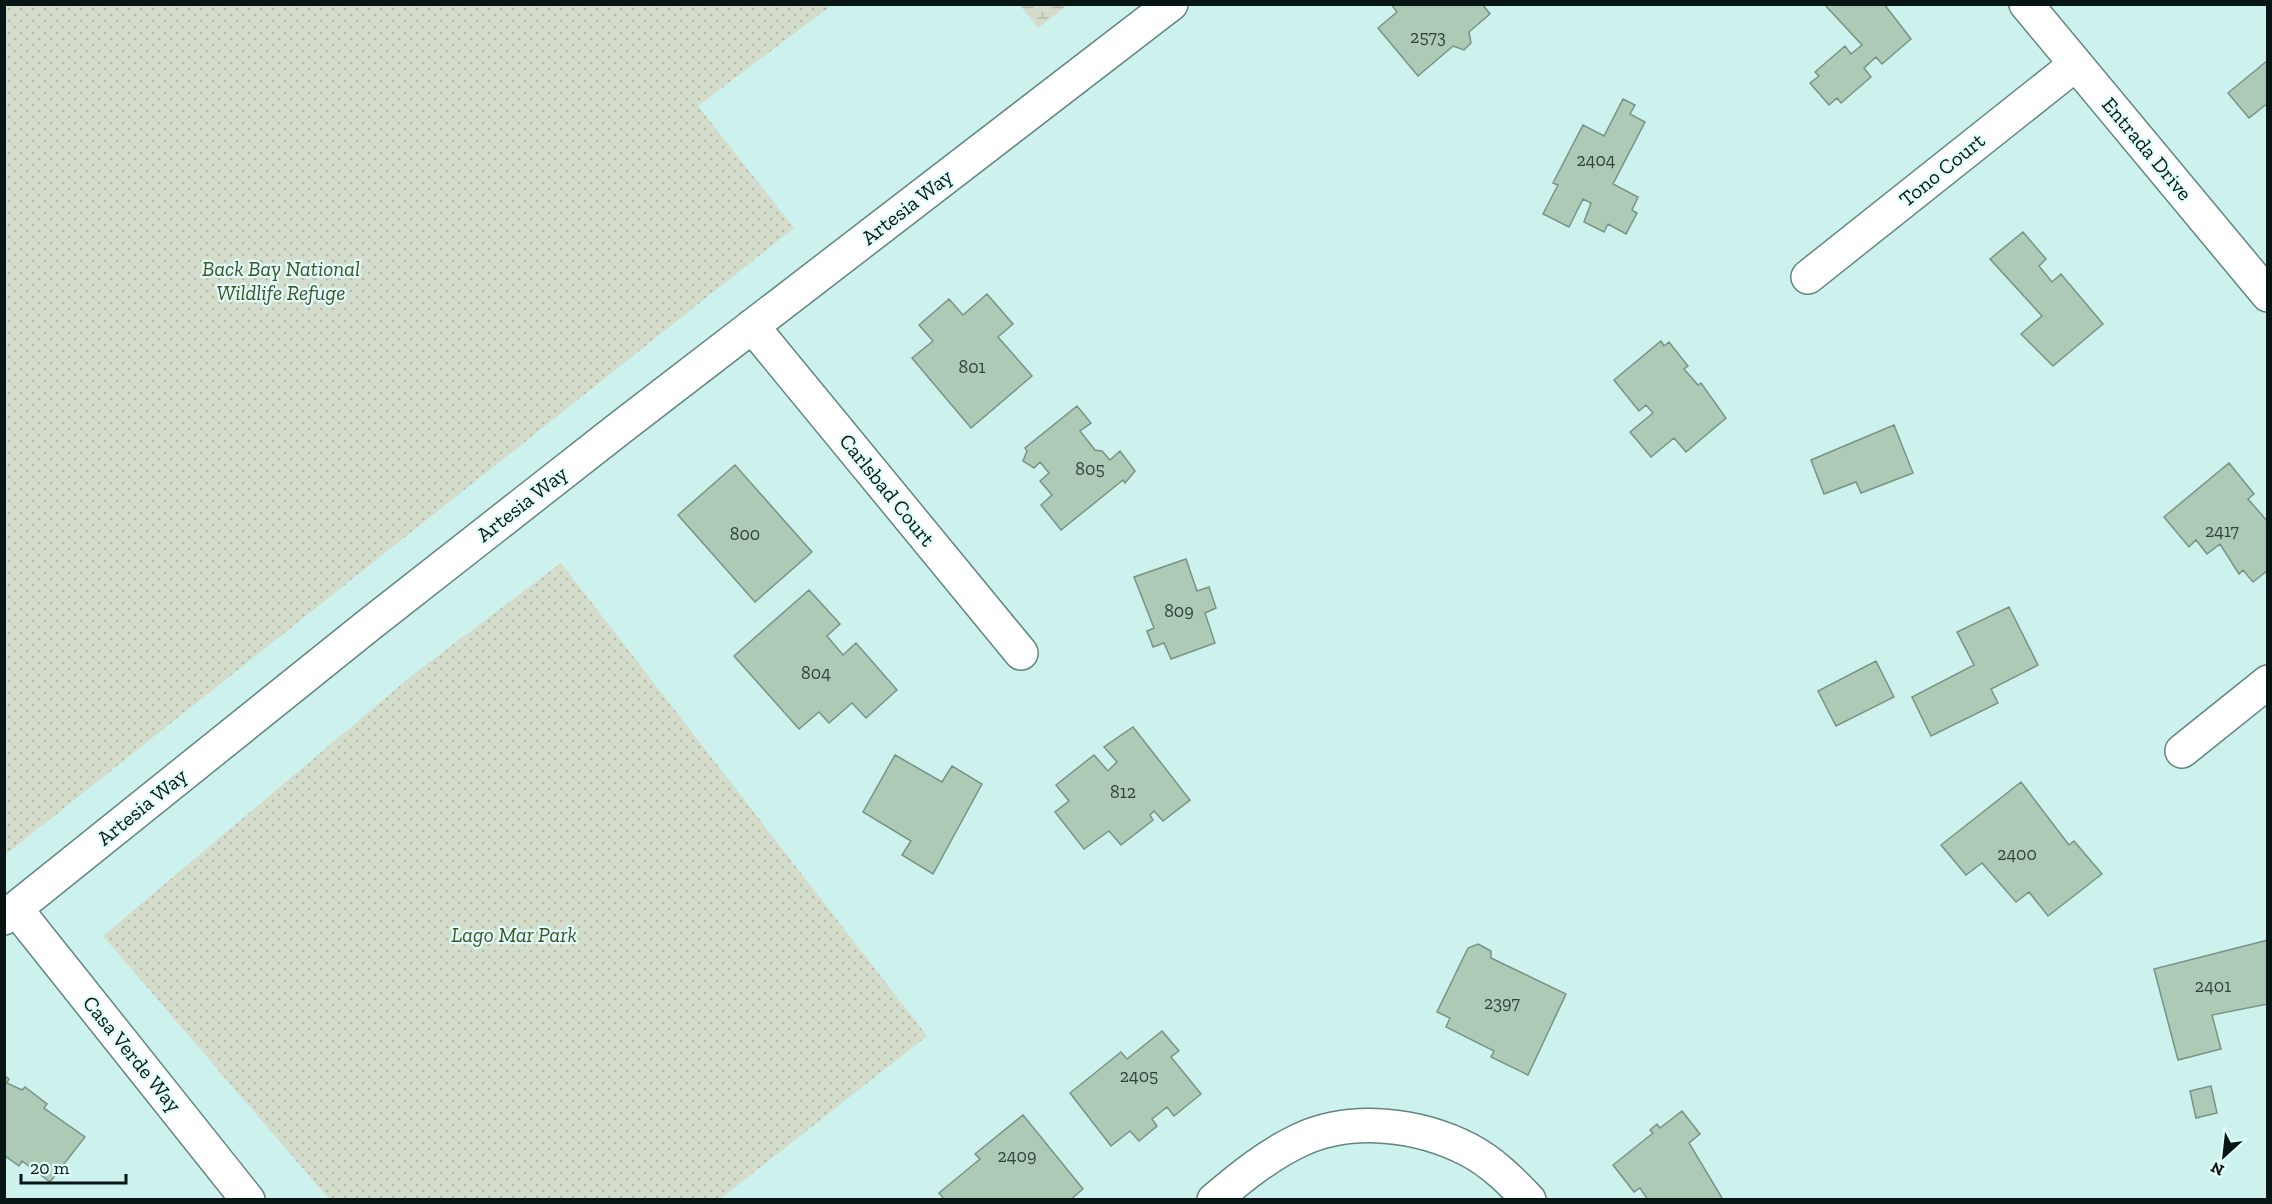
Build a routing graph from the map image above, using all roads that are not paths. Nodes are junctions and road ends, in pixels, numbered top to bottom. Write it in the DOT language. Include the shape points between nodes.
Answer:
graph roads {
  1 [pos="1172,4"];
  2 [pos="2026,4"];
  3 [pos="2076,64"];
  4 [pos="1808,277"];
  5 [pos="2268,295"];
  6 [pos="752,326"];
  7 [pos="1022,654"];
  8 [pos="2268,682"];
  9 [pos="2182,751"];
  10 [pos="10,913"];
  11 [pos="248,1200"];
  12 [pos="1214,1200"];
  13 [pos="1529,1200"];
  1 -- 6 [label="street, Artesia Way"];
  2 -- 3 [label="street, Entrada Drive"];
  3 -- 4 [label="street, Tono Court"];
  3 -- 5 [label="street, Entrada Drive"];
  6 -- 7 [label="street, Carlsbad Court"];
  6 -- 10 [label="street, Artesia Way" via="380,616"];
  8 -- 9 [label="street"];
  10 -- 11 [label="street, Casa Verde Way"];
  12 -- 13 [label="street" via="1266,1158 1302,1139 1340,1128 1379,1125 1425,1132 1470,1150 1505,1175"];
}
